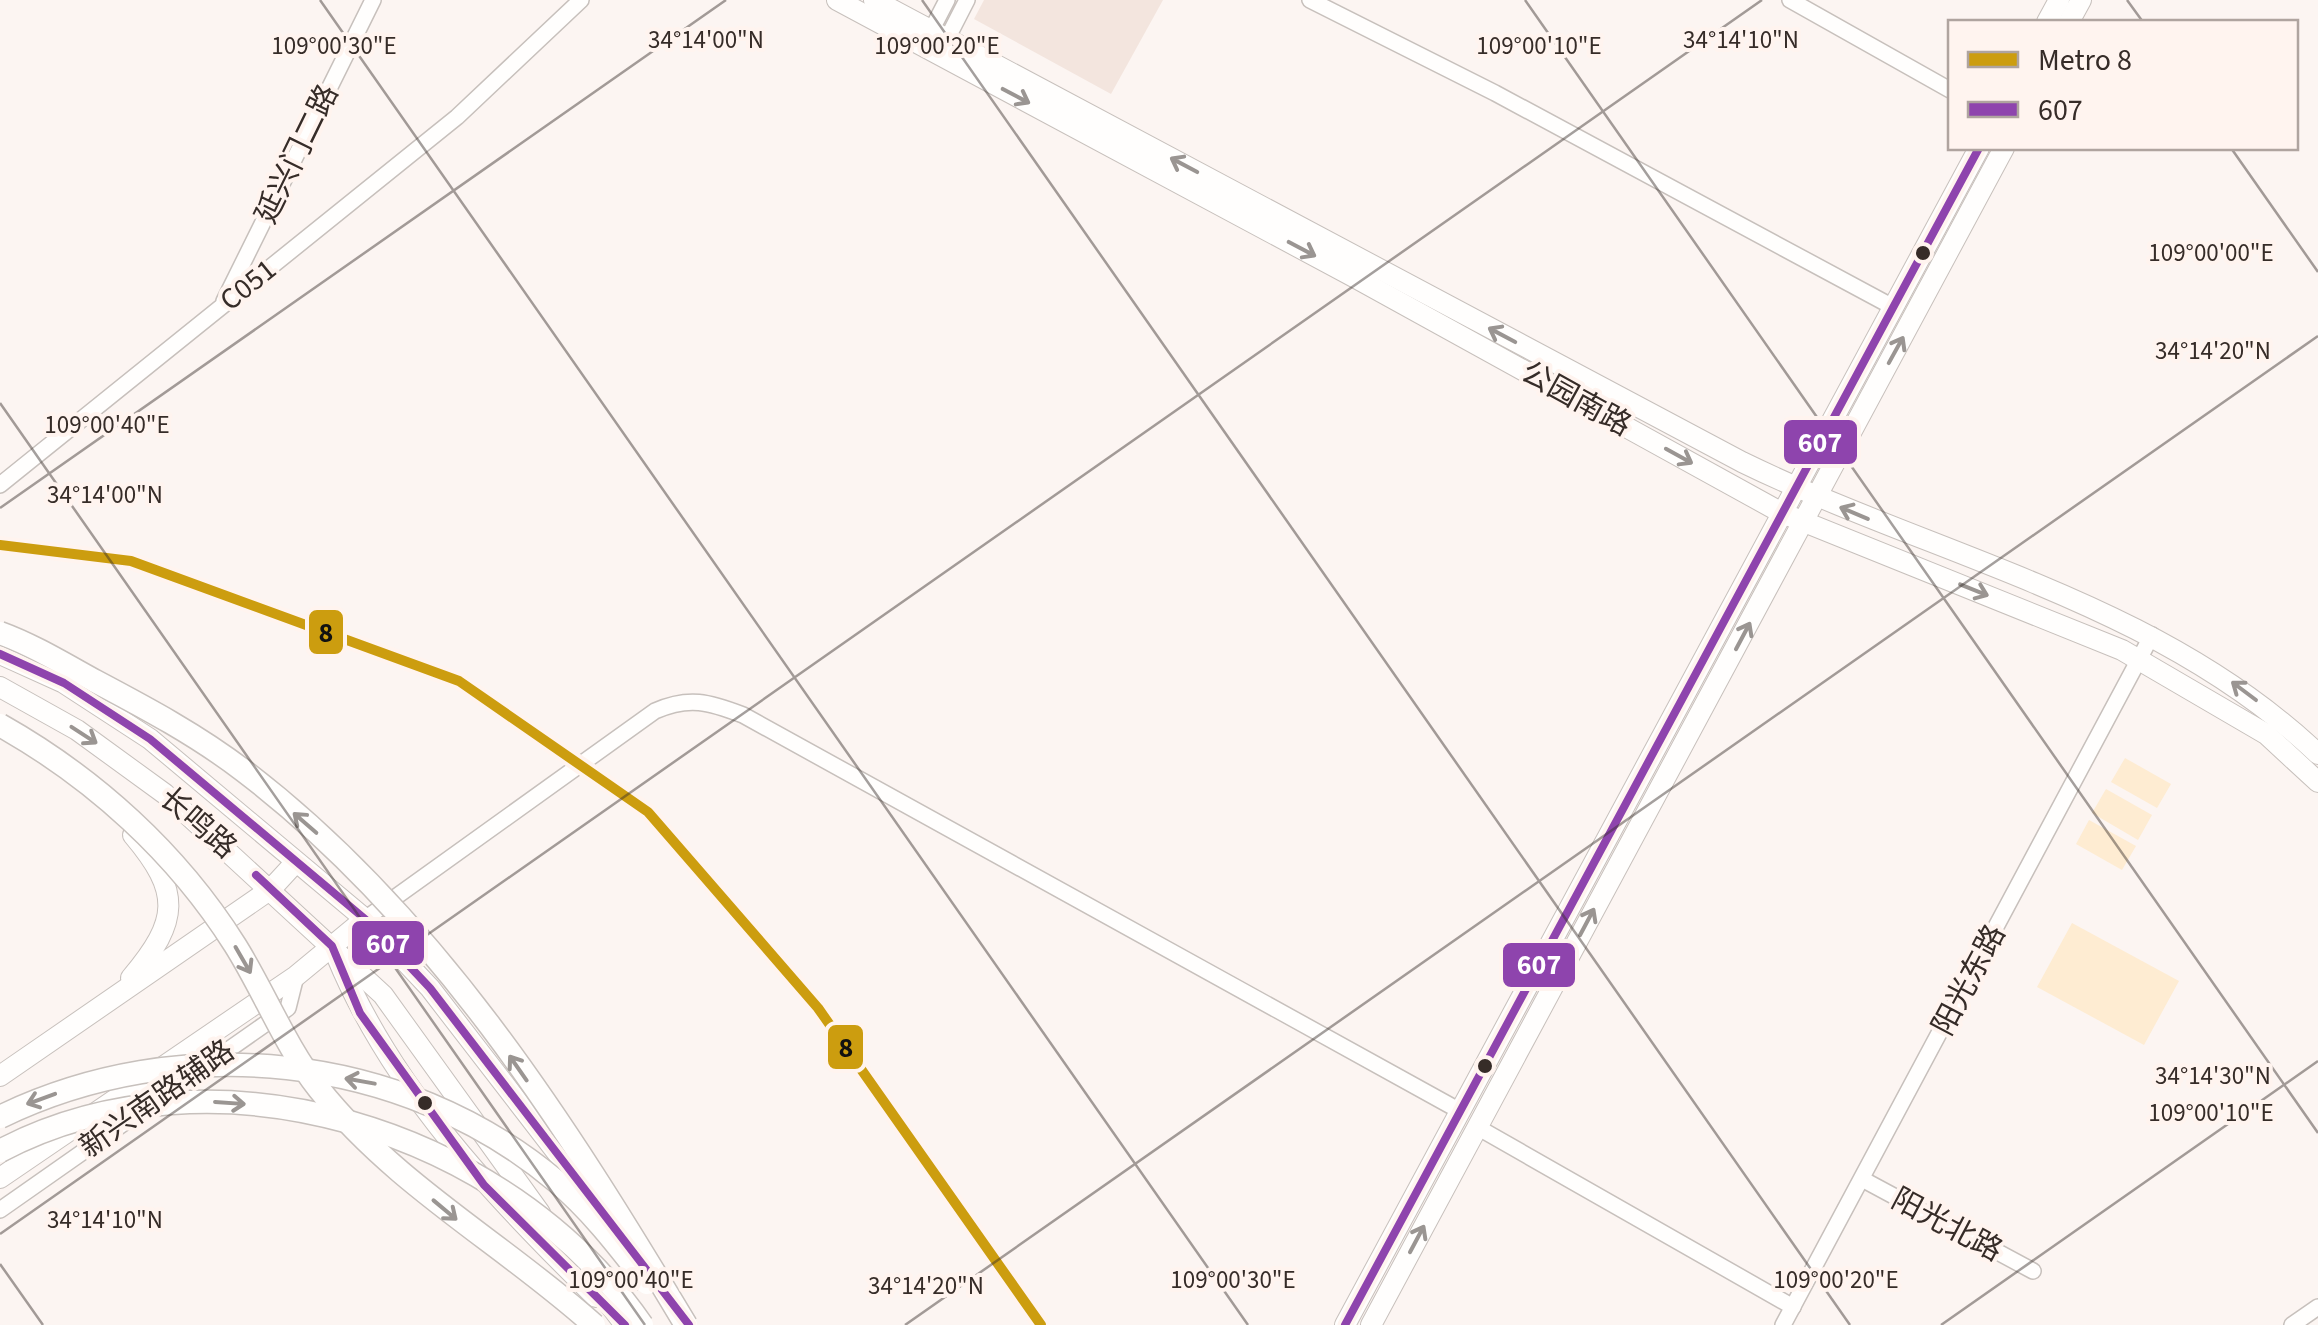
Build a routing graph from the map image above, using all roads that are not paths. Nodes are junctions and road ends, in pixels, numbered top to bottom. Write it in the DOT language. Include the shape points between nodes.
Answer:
graph roads {
  1 [pos="373,0"];
  2 [pos="581,0"];
  3 [pos="837,0"];
  4 [pos="874,0"];
  5 [pos="947,0"];
  6 [pos="967,0"];
  7 [pos="1310,0"];
  8 [pos="1790,0"];
  9 [pos="939,35"];
  10 [pos="1948,89"];
  11 [pos="1978,150"];
  12 [pos="2003,150"];
  13 [pos="1893,306"];
  14 [pos="221,308"];
  15 [pos="0,485"];
  16 [pos="1805,492"];
  17 [pos="1782,513"];
  18 [pos="1802,522"];
  19 [pos="0,632"];
  20 [pos="2152,634"];
  21 [pos="0,654"];
  22 [pos="2140,660"];
  23 [pos="0,686"];
  24 [pos="0,725"];
  25 [pos="0,735"];
  26 [pos="2318,754"];
  27 [pos="2318,782"];
  28 [pos="294,864"];
  29 [pos="270,888"];
  30 [pos="365,920"];
  31 [pos="332,946"];
  32 [pos="296,976"];
  33 [pos="116,996"];
  34 [pos="0,1076"];
  35 [pos="1460,1111"];
  36 [pos="0,1117"];
  37 [pos="1476,1127"];
  38 [pos="0,1151"];
  39 [pos="0,1178"];
  40 [pos="1862,1179"];
  41 [pos="0,1210"];
  42 [pos="2033,1271"];
  43 [pos="2318,1306"];
  44 [pos="1793,1307"];
  45 [pos="594,1325"];
  46 [pos="625,1325"];
  47 [pos="642,1325"];
  48 [pos="685,1325"];
  49 [pos="1345,1325"];
  50 [pos="1371,1325"];
  51 [pos="1783,1325"];
  52 [pos="2292,1325"];
  1 -- 14 [label="street, 延兴门二路"];
  2 -- 14 [label="street, C051" via="457,118"];
  3 -- 17 [label="main road, 公园南路, one-way"];
  4 -- 9 [label="main road, 公园南路"];
  5 -- 9 [label="street"];
  6 -- 9 [label="street"];
  7 -- 13 [label="street"];
  8 -- 10 [label="street"];
  16 -- 9 [label="main road, 公园南路, one-way"];
  11 -- 13 [label="main road"];
  16 -- 12 [label="main road, one-way"];
  13 -- 16 [label="main road"];
  14 -- 15 [label="street, C051"];
  16 -- 17 [label="main road"];
  16 -- 18 [label="main road"];
  20 -- 16 [label="main road, 公园南路, one-way"];
  17 -- 18 [label="main road, 公园南路"];
  17 -- 35 [label="main road"];
  18 -- 22 [label="main road, 公园南路, one-way"];
  37 -- 18 [label="main road, one-way"];
  48 -- 19 [label="highway, one-way, bridge" via="626,1224 478,1011 371,884 244,771 168,719"];
  20 -- 22 [label="street, 阳光东路"];
  26 -- 20 [label="main road, 公园南路, one-way" via="2242,690"];
  21 -- 28 [label="main road, 长鸣路" via="64,683 150,739"];
  22 -- 27 [label="main road, 公园南路" via="2266,734"];
  22 -- 40 [label="street, 阳光东路"];
  23 -- 29 [label="main road, 长鸣路, one-way" via="123,760"];
  24 -- 45 [label="highway, one-way, bridge" via="132,819 185,878 234,944 318,1088 384,1158"];
  25 -- 33 [label="main road" via="89,794 162,870 170,899 165,925"];
  28 -- 29 [label="main road"];
  28 -- 30 [label="main road, 长鸣路"];
  29 -- 31 [label="main road, 长鸣路"];
  29 -- 33 [label="main road"];
  30 -- 31 [label="main road"];
  30 -- 35 [label="street" via="655,712 683,699 709,702 761,724"];
  30 -- 48 [label="main road, 长鸣路" via="430,988"];
  31 -- 32 [label="main road"];
  31 -- 46 [label="main road" via="360,1013 484,1185"];
  32 -- 39 [label="main road"];
  32 -- 41 [label="street, 新兴南路辅路" via="288,1008"];
  33 -- 34 [label="main road"];
  35 -- 49 [label="main road"];
  48 -- 36 [label="highway, one-way, bridge" via="557,1182 510,1147 387,1086 258,1065 189,1064 110,1076"];
  37 -- 44 [label="street"];
  50 -- 37 [label="main road, one-way"];
  38 -- 47 [label="highway, one-way, bridge" via="78,1120 135,1108 216,1102 300,1108 384,1134 482,1176 578,1252"];
  40 -- 42 [label="street, 阳光北路"];
  40 -- 44 [label="street, 阳光东路"];
  43 -- 52 [label="street"];
  44 -- 51 [label="street, 阳光东路"];
}
